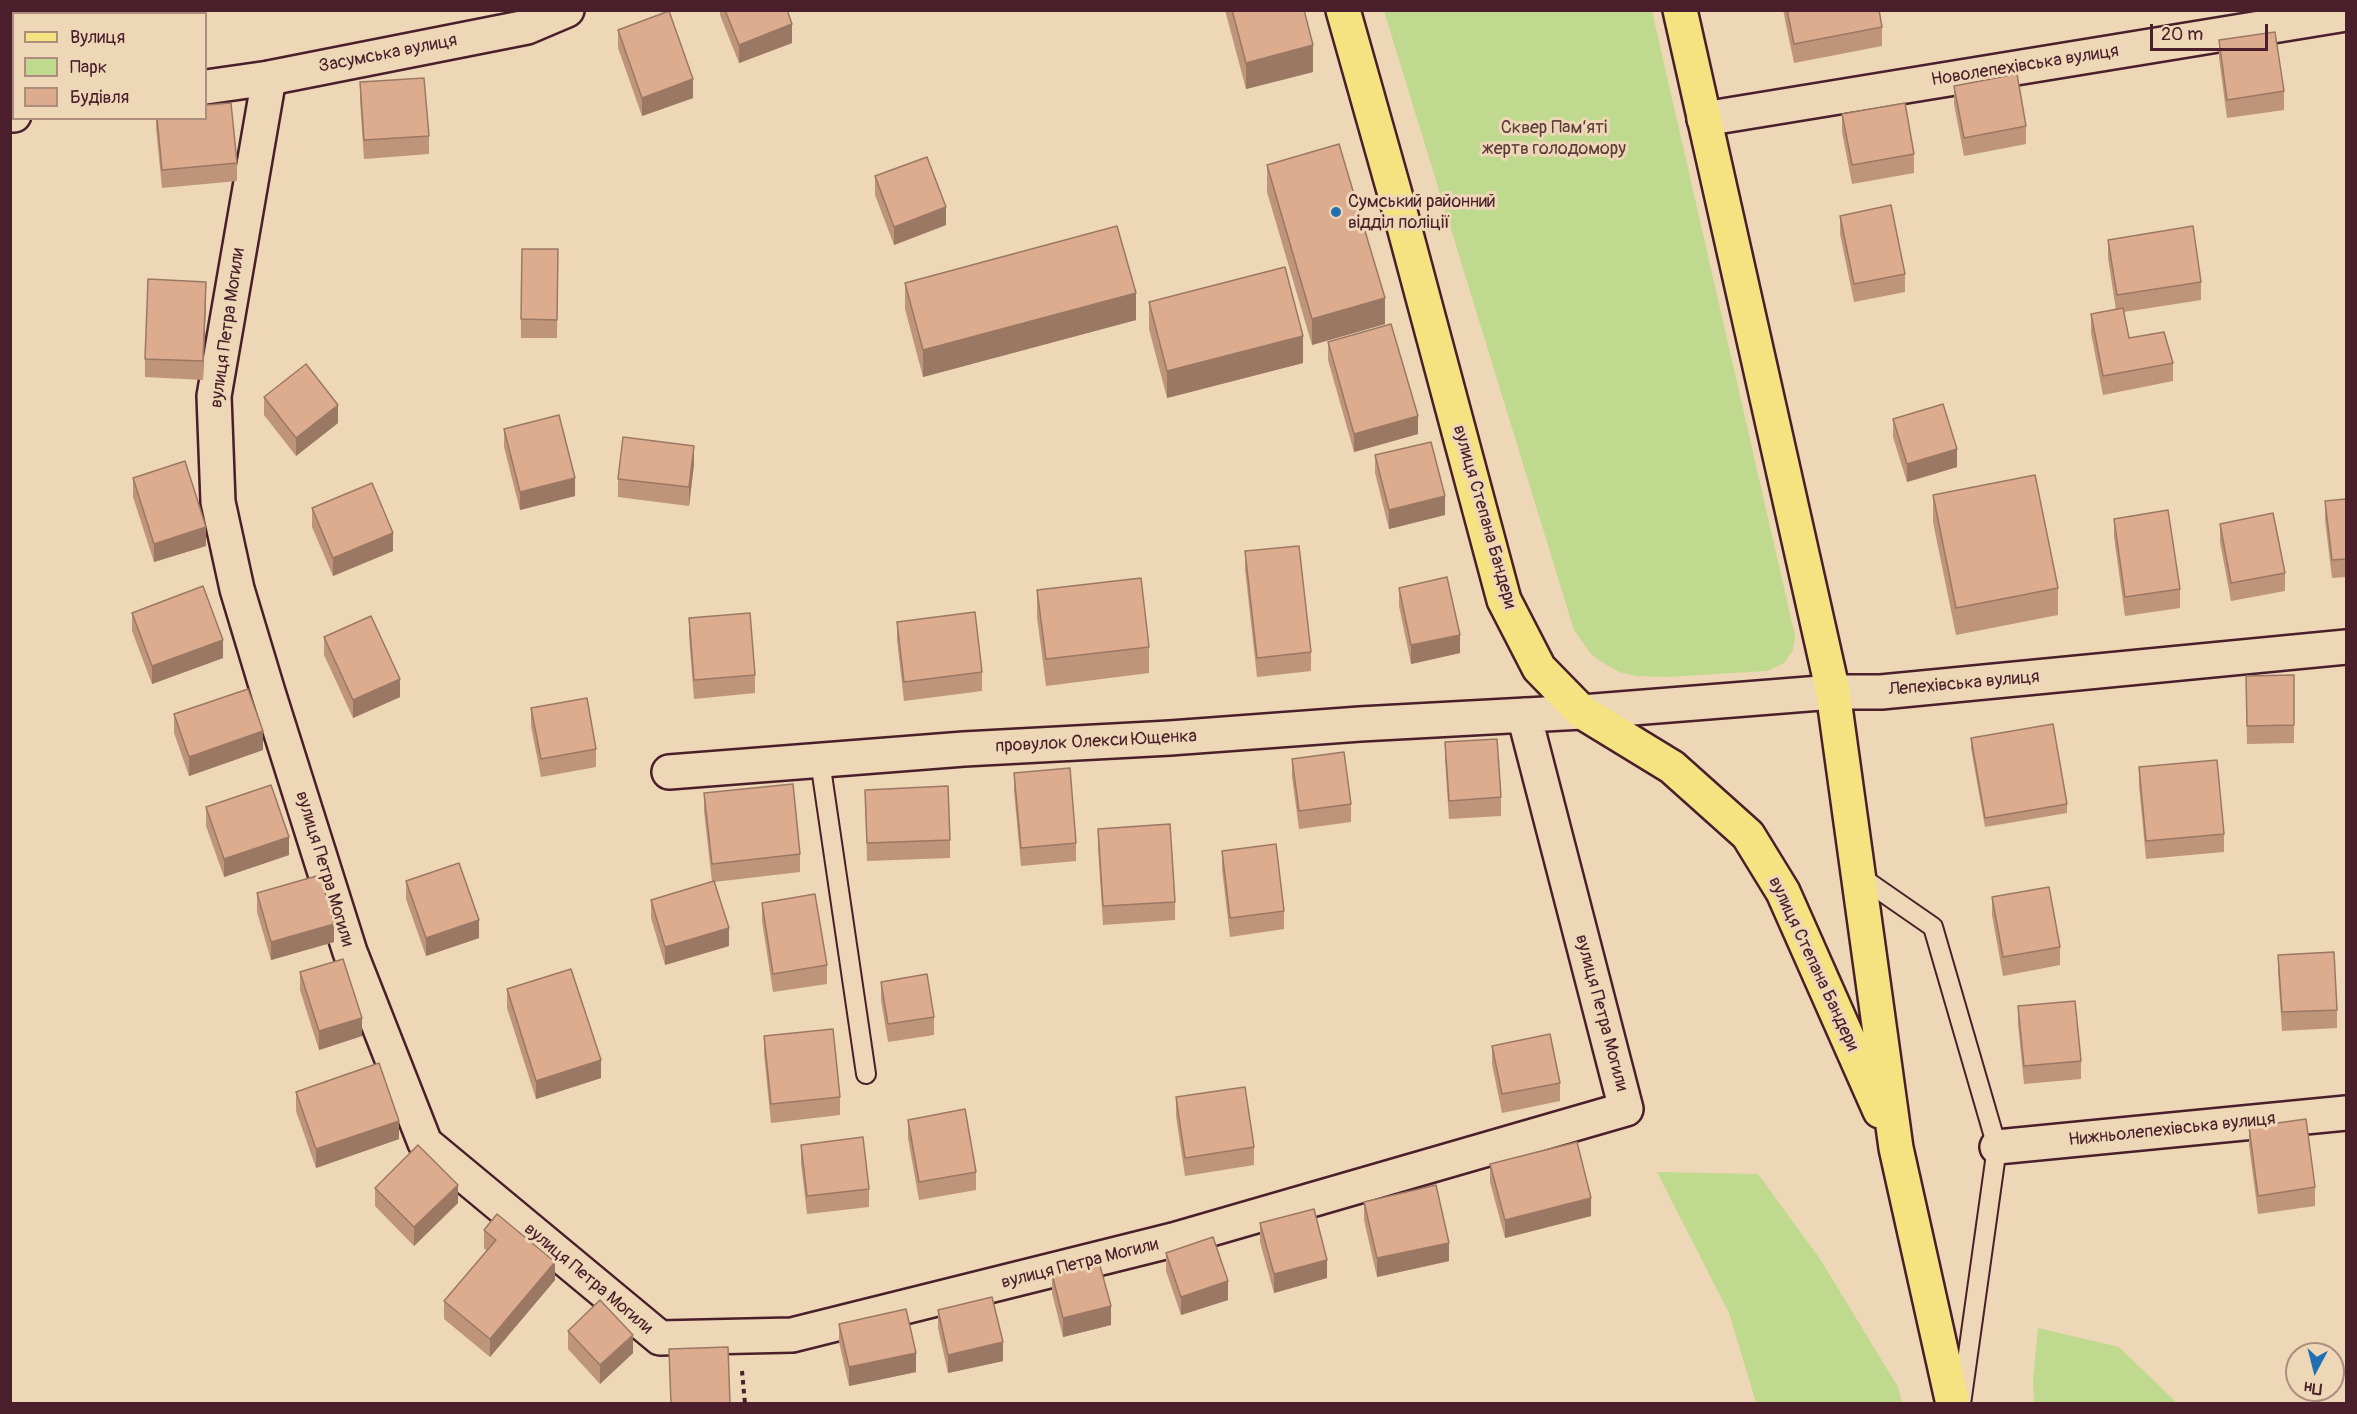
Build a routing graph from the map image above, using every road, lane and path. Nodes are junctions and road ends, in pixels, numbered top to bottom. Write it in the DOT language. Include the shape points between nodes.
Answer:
graph roads {
  1 [pos="567,10"];
  2 [pos="1343,10"];
  3 [pos="1680,10"];
  4 [pos="2346,14"];
  5 [pos="269,78"];
  6 [pos="207,87"];
  7 [pos="1704,119"];
  8 [pos="2346,647"];
  9 [pos="1833,692"];
  10 [pos="1582,712"];
  11 [pos="1524,715"];
  12 [pos="820,761"];
  13 [pos="669,772"];
  14 [pos="1858,875"];
  15 [pos="866,1074"];
  16 [pos="2346,1113"];
  17 [pos="1997,1147"];
  18 [pos="1896,1148"];
  19 [pos="1953,1404"];
  20 [pos="1961,1404"];
  1 -- 5 [label="street, Засумська вулиця" via="527,27"];
  2 -- 10 [label="main road, вулиця Степана Бандери" via="1504,600 1539,668"];
  3 -- 7 [label="main road, вулиця Степана Бандери"];
  4 -- 7 [label="street, Новолепехівська вулиця"];
  5 -- 6 [label="street, Засумська вулиця"];
  5 -- 11 [label="street, вулиця Петра Могили" via="214,396 218,502 237,589 272,703 350,952 425,1143 660,1338 792,1335 1173,1240 1626,1109"];
  7 -- 9 [label="main road, вулиця Степана Бандери"];
  8 -- 9 [label="street, Лепехівська вулиця" via="1881,692"];
  9 -- 10 [label="street, Лепехівська вулиця"];
  9 -- 14 [label="main road, вулиця Степана Бандери"];
  10 -- 11 [label="street, провулок Олекси Ющенка"];
  10 -- 18 [label="main road, вулиця Степана Бандери" via="1672,767 1748,835 1783,892"];
  11 -- 12 [label="street, провулок Олекси Ющенка"];
  12 -- 13 [label="street, провулок Олекси Ющенка"];
  12 -- 15 [label="lane"];
  14 -- 17 [label="lane" via="1933,927"];
  14 -- 18 [label="main road, вулиця Степана Бандери"];
  16 -- 17 [label="street, Нижньолепехівська вулиця"];
  17 -- 20 [label="lane"];
  18 -- 19 [label="main road, вулиця Степана Бандери"];
}
